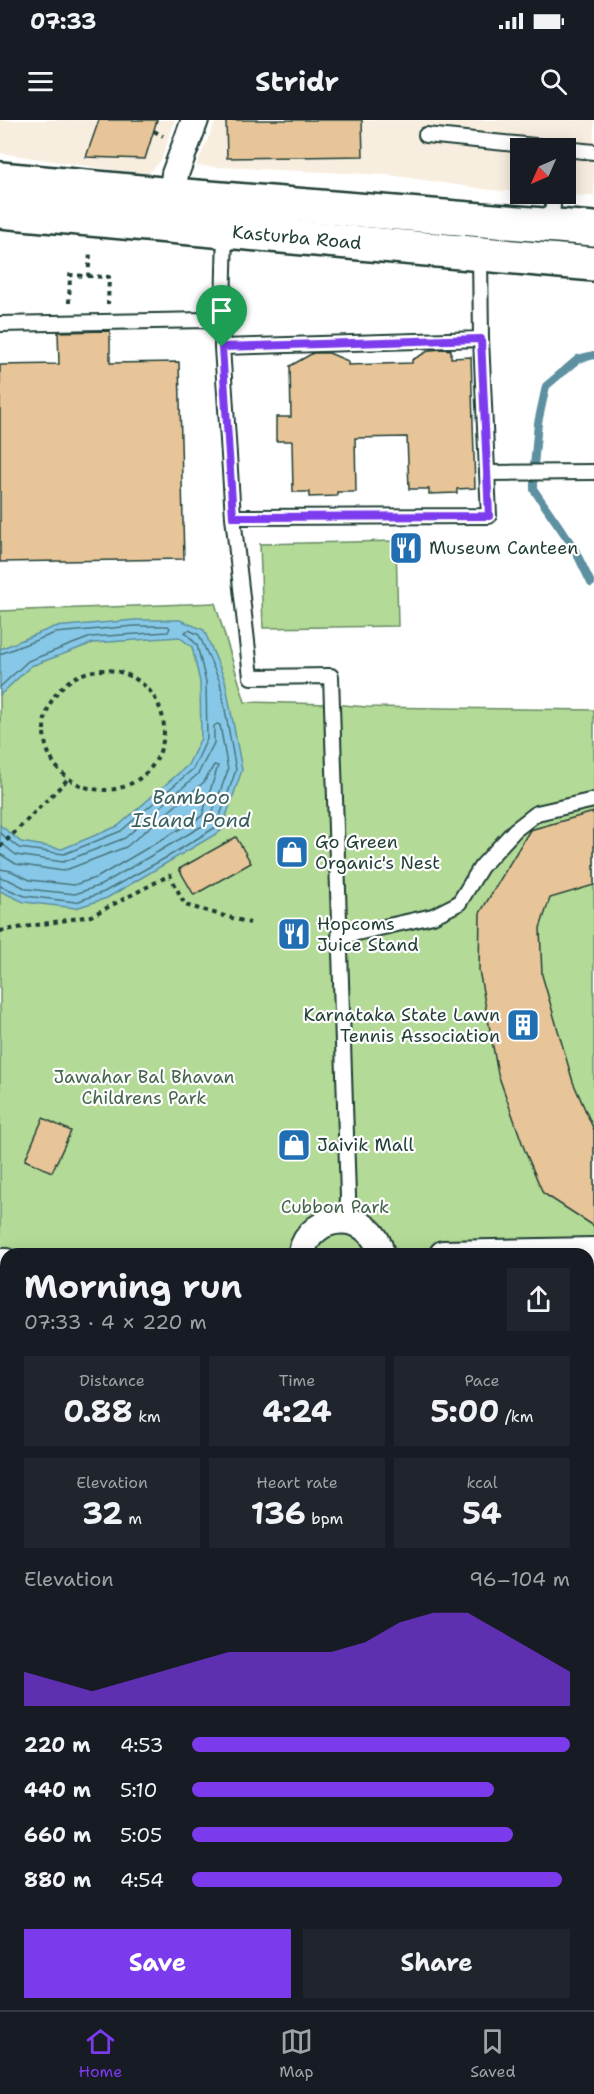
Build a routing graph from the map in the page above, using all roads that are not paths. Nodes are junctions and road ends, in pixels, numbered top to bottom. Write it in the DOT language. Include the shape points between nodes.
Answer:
graph roads {
  1 [pos="195,120"];
  2 [pos="426,135"];
  3 [pos="510,143"];
  4 [pos="576,150"];
  5 [pos="594,152"];
  6 [pos="0,179"];
  7 [pos="172,195"];
  8 [pos="553,204"];
  9 [pos="0,211"];
  10 [pos="551,226"];
  11 [pos="594,230"];
  12 [pos="225,232"];
  13 [pos="480,254"];
  14 [pos="594,264"];
  15 [pos="222,322"];
  16 [pos="0,324"];
  17 [pos="481,339"];
  18 [pos="222,347"];
  19 [pos="594,472"];
  20 [pos="488,473"];
  21 [pos="233,517"];
  22 [pos="594,800"];
  23 [pos="339,937"];
  24 [pos="347,1220"];
  25 [pos="302,1248"];
  26 [pos="380,1248"];
  1 -- 7 [label="street" via="175,174"];
  2 -- 3 [label="lane"];
  4 -- 5 [label="lane"];
  6 -- 7 [label="main road, Kasturba Road"];
  7 -- 10 [label="main road, Kasturba Road"];
  8 -- 10 [label="lane"];
  9 -- 12 [label="main road, Kasturba Road"];
  10 -- 11 [label="main road, Kasturba Road"];
  12 -- 13 [label="main road, Kasturba Road"];
  12 -- 15 [label="lane"];
  13 -- 14 [label="main road, Kasturba Road"];
  13 -- 17 [label="lane"];
  15 -- 16 [label="lane"];
  15 -- 18 [label="lane"];
  17 -- 18 [label="lane"];
  17 -- 20 [label="lane"];
  18 -- 21 [label="lane"];
  19 -- 20 [label="lane"];
  20 -- 21 [label="lane" via="489,516"];
  21 -- 23 [label="lane" via="251,677 330,676"];
  22 -- 23 [label="lane" via="537,813 514,830 482,867 459,903 433,916"];
  23 -- 24 [label="lane"];
  24 -- 25 [label="street" via="326,1223 312,1231"];
  24 -- 26 [label="street" via="371,1233"];
}
